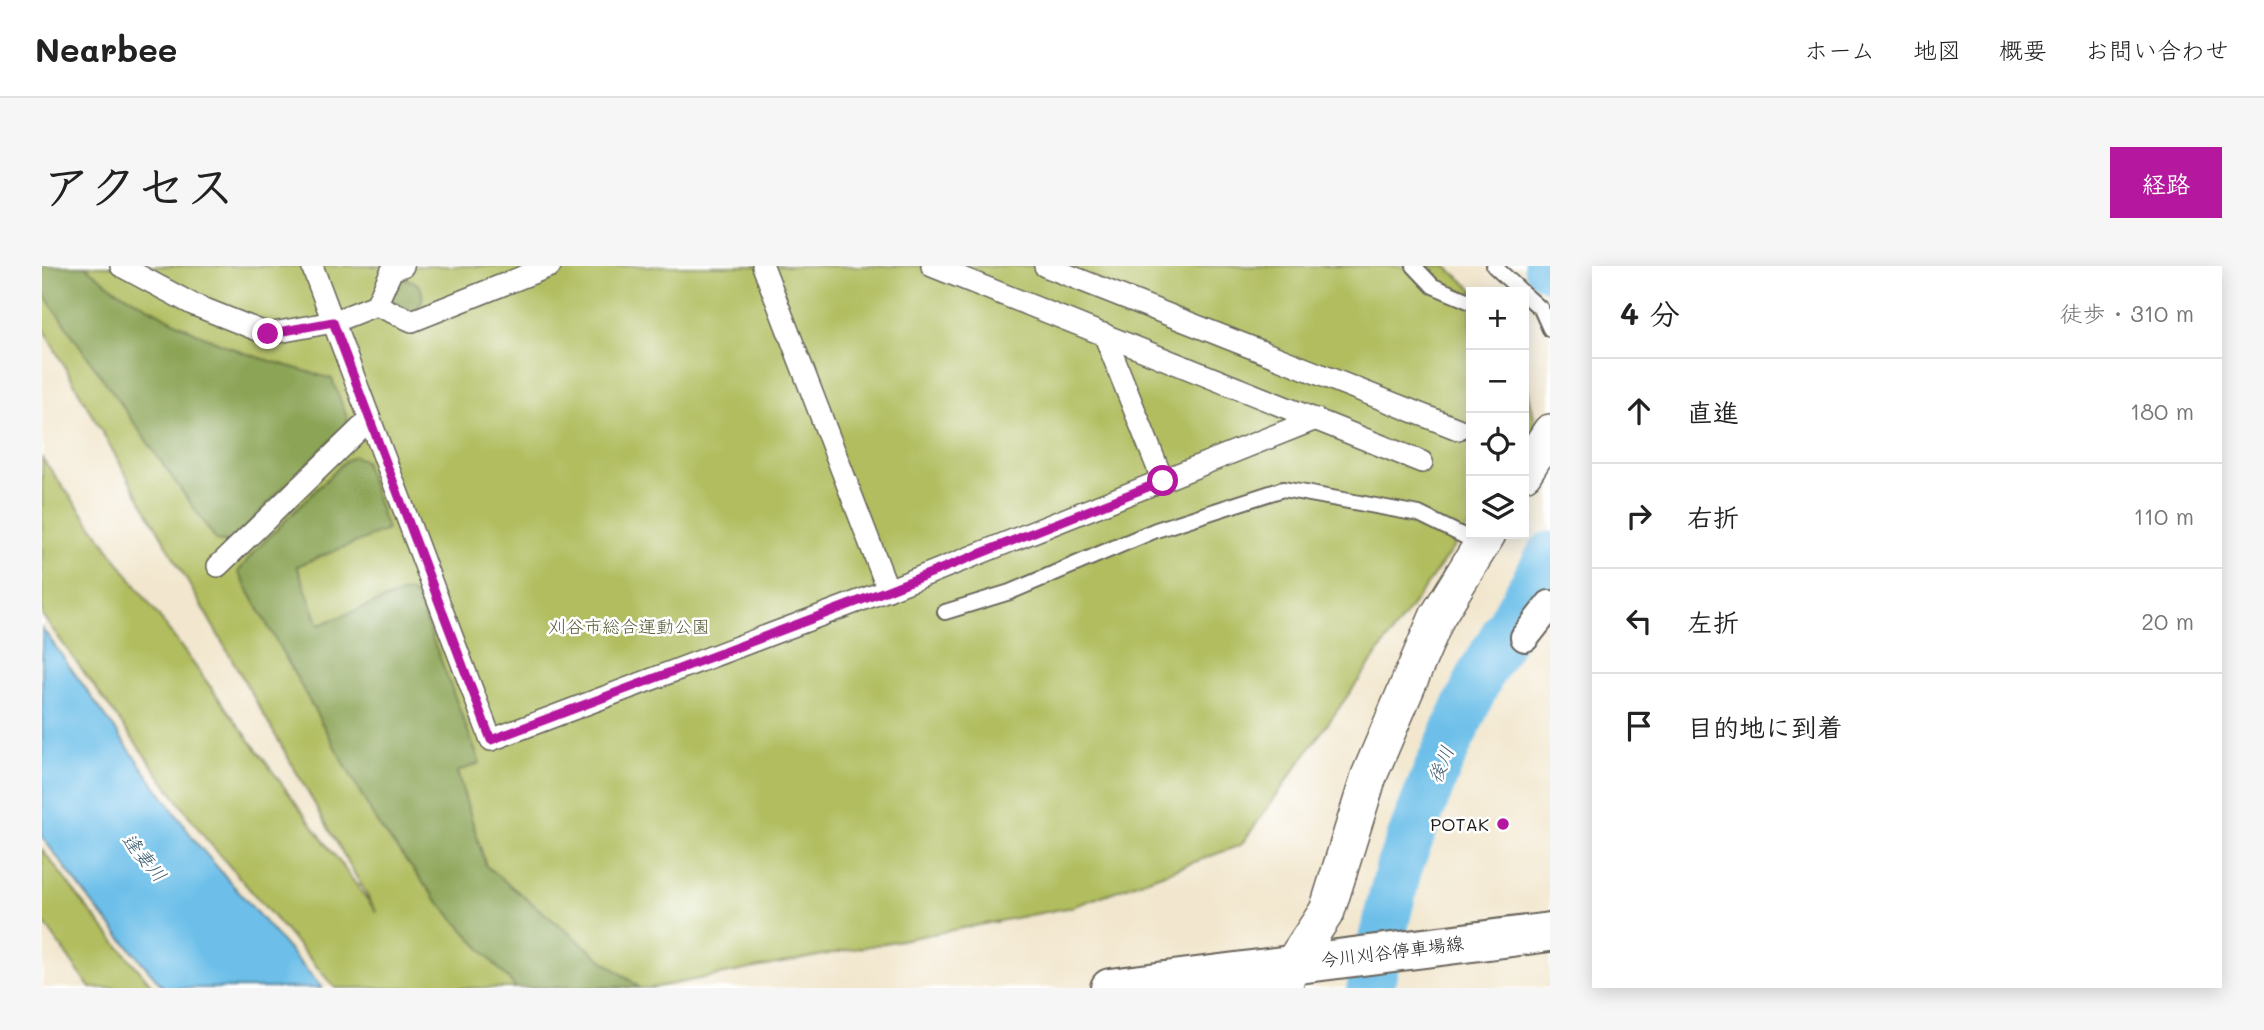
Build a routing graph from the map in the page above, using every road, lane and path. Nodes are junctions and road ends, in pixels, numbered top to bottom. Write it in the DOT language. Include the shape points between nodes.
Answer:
graph roads {
  1 [pos="121,266"];
  2 [pos="312,266"];
  3 [pos="403,266"];
  4 [pos="550,266"];
  5 [pos="762,266"];
  6 [pos="932,266"];
  7 [pos="1045,266"];
  8 [pos="1413,266"];
  9 [pos="1494,266"];
  10 [pos="1517,287"];
  11 [pos="1529,298"];
  12 [pos="1466,300"];
  13 [pos="376,305"];
  14 [pos="1529,308"];
  15 [pos="1541,309"];
  16 [pos="333,322"];
  17 [pos="1550,329"];
  18 [pos="1104,334"];
  19 [pos="370,419"];
  20 [pos="1316,419"];
  21 [pos="1458,429"];
  22 [pos="1550,432"];
  23 [pos="1422,462"];
  24 [pos="1529,465"];
  25 [pos="1163,481"];
  26 [pos="1466,532"];
  27 [pos="1485,539"];
  28 [pos="218,566"];
  29 [pos="888,590"];
  30 [pos="1550,605"];
  31 [pos="945,612"];
  32 [pos="1525,637"];
  33 [pos="1550,932"];
  34 [pos="1301,970"];
  35 [pos="1110,988"];
  1 -- 16 [label="street" via="192,304 268,334"];
  2 -- 16 [label="street"];
  3 -- 13 [label="street" via="392,270"];
  4 -- 13 [label="street" via="412,321"];
  5 -- 29 [label="street"];
  6 -- 18 [label="street"];
  7 -- 21 [label="street"];
  8 -- 12 [label="lane" via="1433,286"];
  9 -- 10 [label="lane"];
  11 -- 15 [label="lane"];
  13 -- 16 [label="street"];
  14 -- 15 [label="lane"];
  15 -- 17 [label="lane"];
  16 -- 19 [label="street"];
  18 -- 20 [label="street"];
  18 -- 25 [label="street"];
  19 -- 28 [label="street"];
  19 -- 29 [label="street" via="491,740"];
  20 -- 23 [label="street"];
  20 -- 25 [label="street"];
  22 -- 24 [label="street"];
  25 -- 29 [label="street"];
  26 -- 31 [label="lane" via="1419,513 1283,489 1156,530 1010,592"];
  27 -- 34 [label="street" via="1437,617 1369,776 1327,911"];
  30 -- 32 [label="street"];
  33 -- 34 [label="main road, 今川刈谷停車場線" via="1387,952"];
  34 -- 35 [label="main road, 今川刈谷停車場線"];
}
